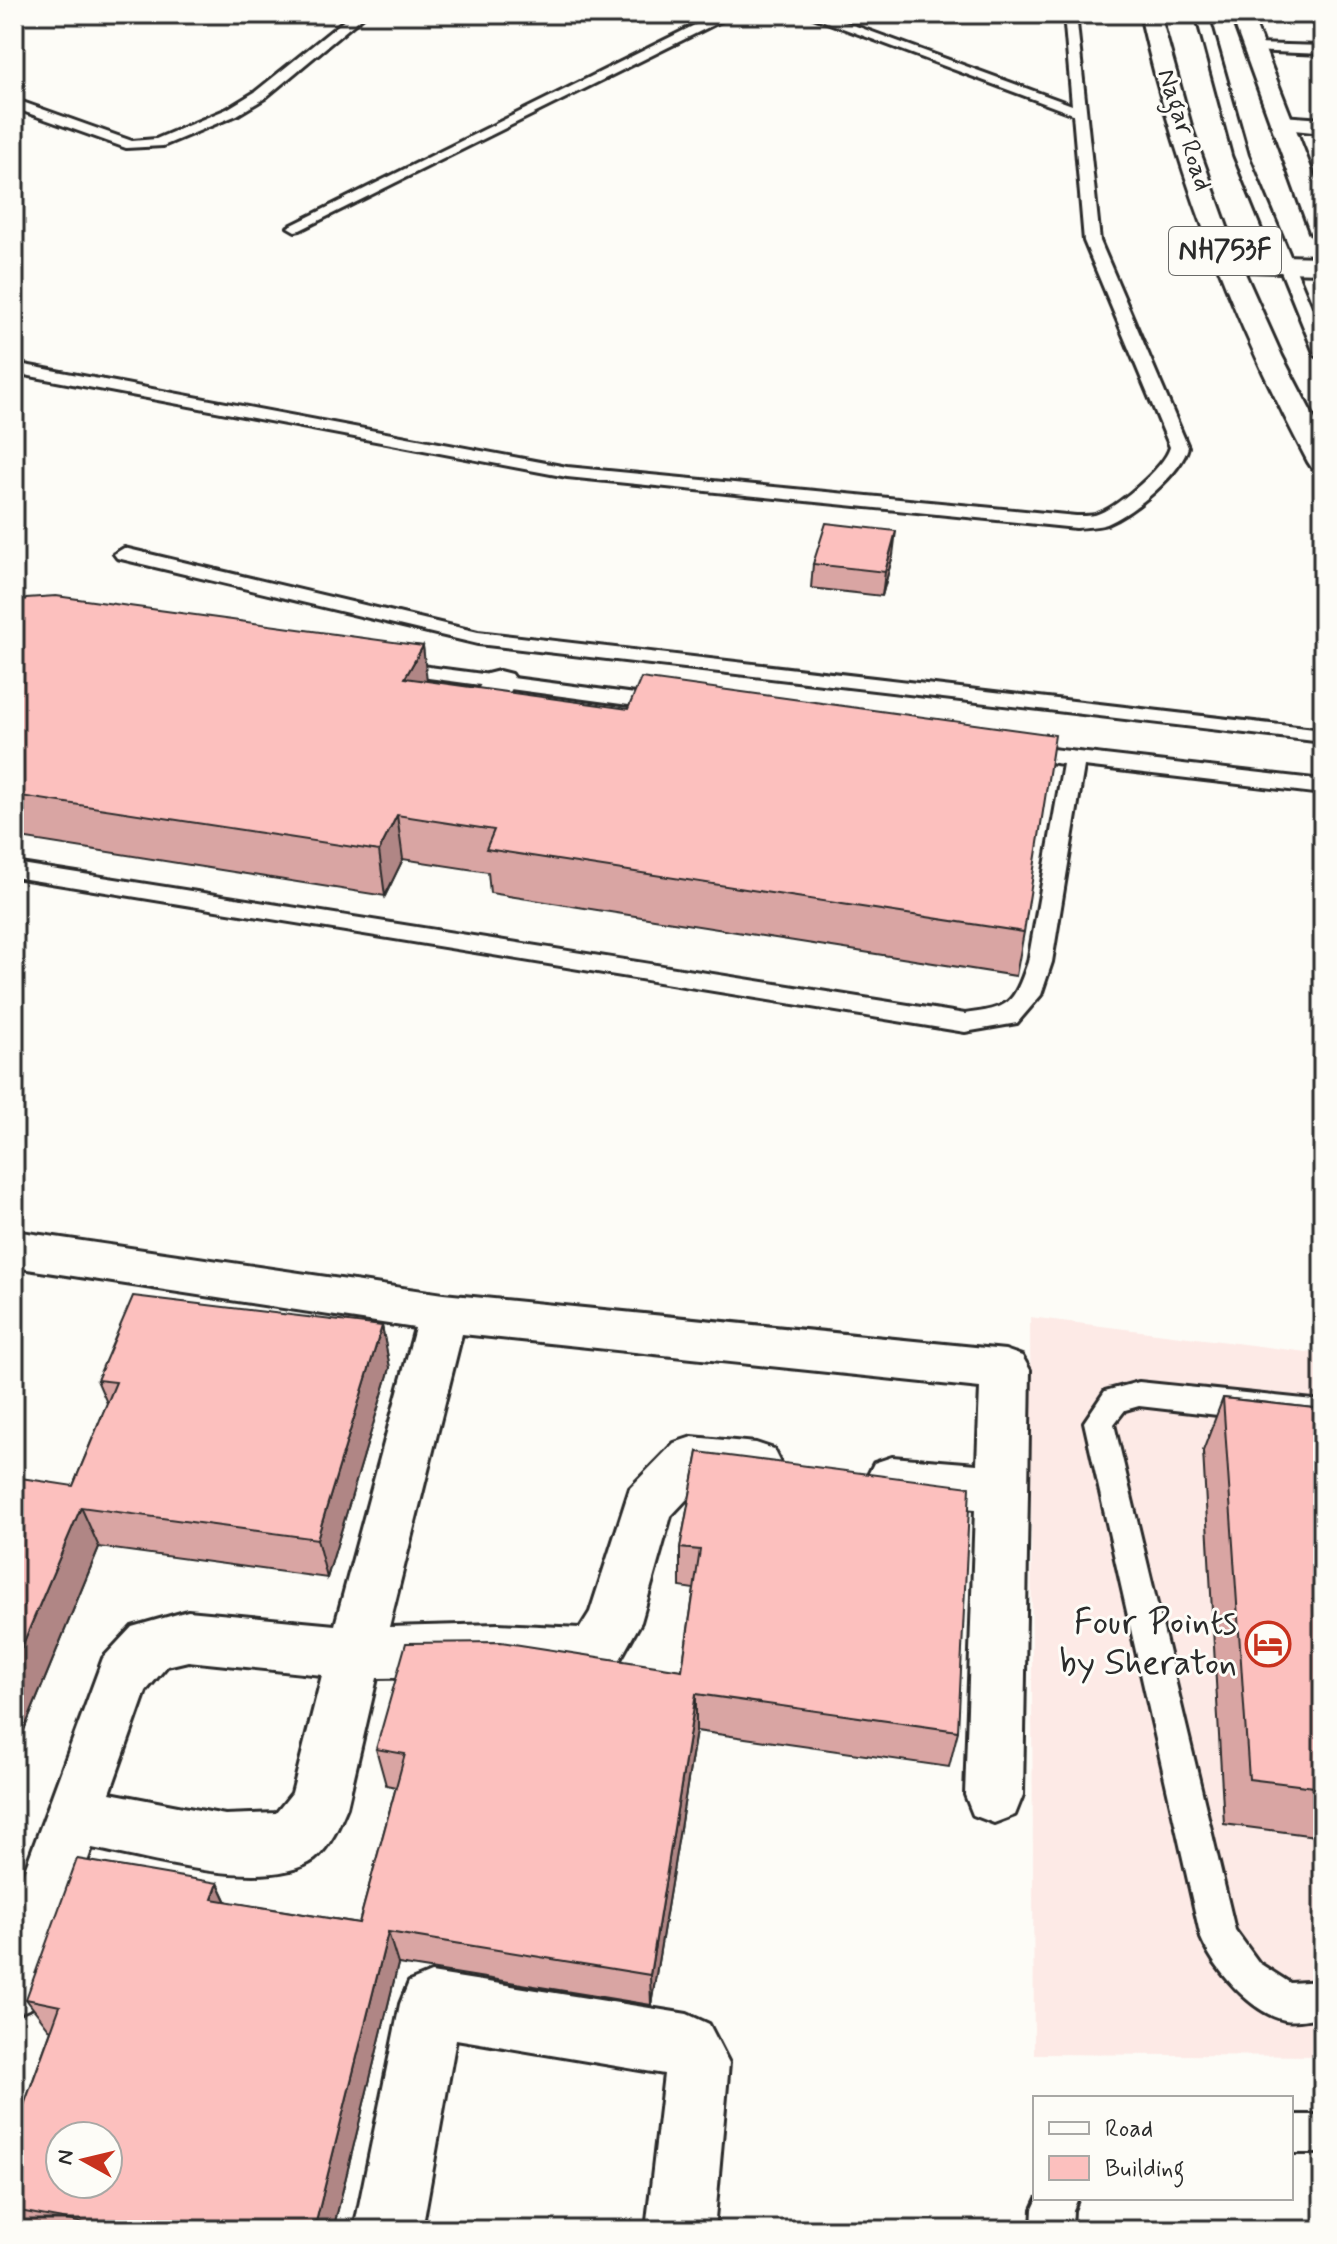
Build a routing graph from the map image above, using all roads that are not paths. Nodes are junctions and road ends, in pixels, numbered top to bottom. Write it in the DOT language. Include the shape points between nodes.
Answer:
graph roads {
  1 [pos="360,14"];
  2 [pos="726,14"];
  3 [pos="811,14"];
  4 [pos="1070,14"];
  5 [pos="1150,14"];
  6 [pos="1202,14"];
  7 [pos="1241,14"];
  8 [pos="1254,48"];
  9 [pos="1323,50"];
  10 [pos="14,103"];
  11 [pos="1079,112"];
  12 [pos="1282,123"];
  13 [pos="1323,126"];
  14 [pos="295,227"];
  15 [pos="1323,232"];
  16 [pos="1229,263"];
  17 [pos="1284,264"];
  18 [pos="1323,265"];
  19 [pos="1323,355"];
  20 [pos="14,368"];
  21 [pos="1323,462"];
  22 [pos="124,554"];
  23 [pos="377,666"];
  24 [pos="686,707"];
  25 [pos="1323,736"];
  26 [pos="996,749"];
  27 [pos="1074,760"];
  28 [pos="1323,787"];
  29 [pos="14,870"];
  30 [pos="14,1249"];
  31 [pos="443,1313"];
  32 [pos="1323,1414"];
  33 [pos="1002,1489"];
  34 [pos="355,1653"];
  35 [pos="994,1795"];
  36 [pos="72,1815"];
  37 [pos="14,1984"];
  38 [pos="1323,1999"];
  39 [pos="1293,2134"];
  40 [pos="1323,2134"];
  41 [pos="1057,2200"];
  42 [pos="388,2230"];
  43 [pos="680,2230"];
  44 [pos="1052,2230"];
  1 -- 10 [label="lane" via="254,100 158,143 131,145"];
  2 -- 14 [label="lane"];
  3 -- 11 [label="lane"];
  4 -- 11 [label="lane"];
  5 -- 16 [label="main road, Nagar Road / NH753F" via="1188,151"];
  6 -- 17 [label="lane" via="1241,155"];
  7 -- 8 [label="main road, NH753F"];
  8 -- 9 [label="lane"];
  8 -- 12 [label="main road, NH753F"];
  11 -- 20 [label="lane" via="1092,241 1179,447 1167,471 1100,520 1076,522 567,472"];
  12 -- 13 [label="main road"];
  12 -- 15 [label="main road, NH753F"];
  16 -- 17 [label="main road"];
  16 -- 21 [label="main road, Nagar Road / NH753F" via="1291,406"];
  17 -- 18 [label="main road"];
  17 -- 19 [label="lane"];
  22 -- 25 [label="lane" via="478,638"];
  23 -- 24 [label="lane" via="494,692"];
  26 -- 27 [label="lane"];
  27 -- 28 [label="lane"];
  27 -- 29 [label="lane" via="1040,962 1029,995 1008,1017 965,1023"];
  30 -- 31 [label="main road"];
  31 -- 33 [label="main road" via="1005,1370"];
  31 -- 34 [label="main road"];
  32 -- 38 [label="lane" via="1139,1394 1115,1400 1099,1422 1219,1938 1246,1976 1286,2002"];
  33 -- 34 [label="main road" via="692,1459 648,1504 614,1622 594,1654"];
  33 -- 35 [label="main road"];
  34 -- 36 [label="main road" via="188,1636 151,1645 123,1676"];
  34 -- 36 [label="main road" via="318,1807 294,1838 267,1845 225,1844"];
  36 -- 37 [label="main road"];
  39 -- 40 [label="lane"];
  41 -- 44 [label="lane"];
  42 -- 43 [label="main road" via="431,2004 687,2046 697,2063"];
}
